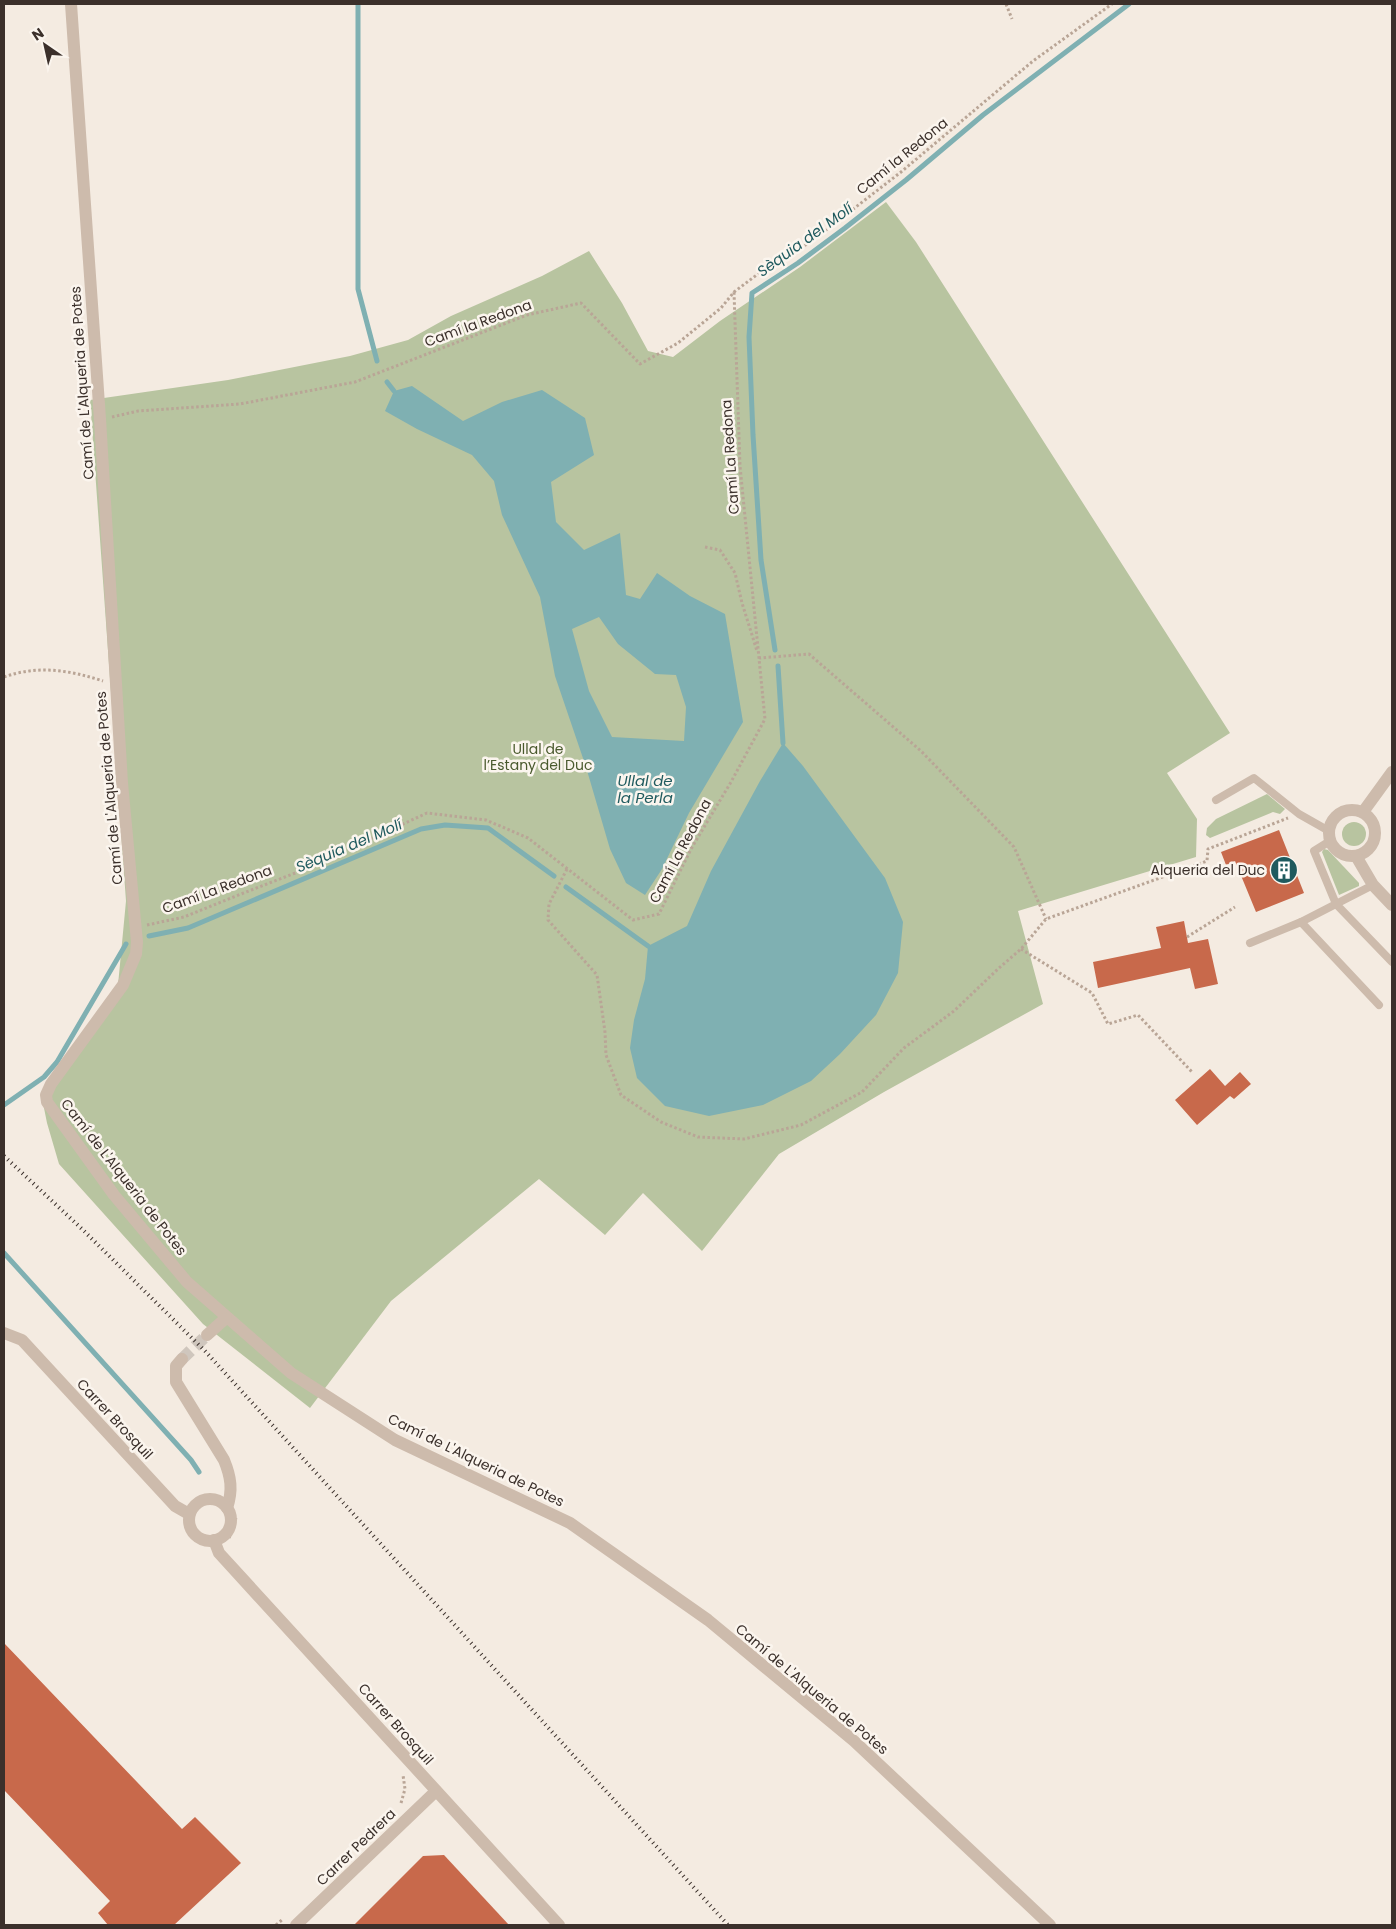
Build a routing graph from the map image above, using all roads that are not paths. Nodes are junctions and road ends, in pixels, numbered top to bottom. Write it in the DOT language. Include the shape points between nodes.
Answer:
graph roads {
  1 [pos="72,4"];
  2 [pos="1392,772"];
  3 [pos="1216,800"];
  4 [pos="1363,812"];
  5 [pos="1329,836"];
  6 [pos="1356,856"];
  7 [pos="1374,884"];
  8 [pos="1336,904"];
  9 [pos="1392,905"];
  10 [pos="1302,922"];
  11 [pos="1250,943"];
  12 [pos="1392,962"];
  13 [pos="1379,1005"];
  14 [pos="226,1318"];
  15 [pos="4,1333"];
  16 [pos="207,1336"];
  17 [pos="182,1359"];
  18 [pos="227,1508"];
  19 [pos="189,1514"];
  20 [pos="214,1540"];
  21 [pos="436,1791"];
  22 [pos="296,1925"];
  23 [pos="559,1925"];
  24 [pos="1050,1925"];
  1 -- 14 [label="street, Camí de L'Alqueria de Potes" via="122,784 137,927 136,954 123,985 46,1095 47,1102 114,1195 187,1282"];
  2 -- 4 [label="street"];
  3 -- 5 [label="lane" via="1254,778"];
  4 -- 5 [label="street" via="1348,810 1341,813 1330,824"];
  4 -- 6 [label="street" via="1373,822 1375,837 1369,850"];
  5 -- 6 [label="street" via="1340,853"];
  5 -- 8 [label="lane" via="1314,850"];
  6 -- 7 [label="street"];
  7 -- 8 [label="lane"];
  7 -- 9 [label="street"];
  8 -- 10 [label="lane"];
  8 -- 12 [label="lane"];
  10 -- 11 [label="lane"];
  10 -- 13 [label="lane"];
  14 -- 16 [label="street"];
  14 -- 24 [label="street, Camí de L'Alqueria de Potes" via="291,1373 395,1440 570,1523 708,1620 854,1741"];
  15 -- 19 [label="street, Carrer Brosquil" via="22,1340 176,1506"];
  17 -- 18 [label="street" via="176,1366 176,1382 230,1474 231,1496"];
  18 -- 19 [label="street" via="218,1500 204,1500 197,1503"];
  18 -- 20 [label="street" via="230,1516 228,1529"];
  19 -- 20 [label="street" via="194,1534"];
  20 -- 21 [label="street, Carrer Brosquil" via="219,1553"];
  21 -- 22 [label="street, Carrer Pedrera"];
  21 -- 23 [label="street, Carrer Brosquil"];
}
